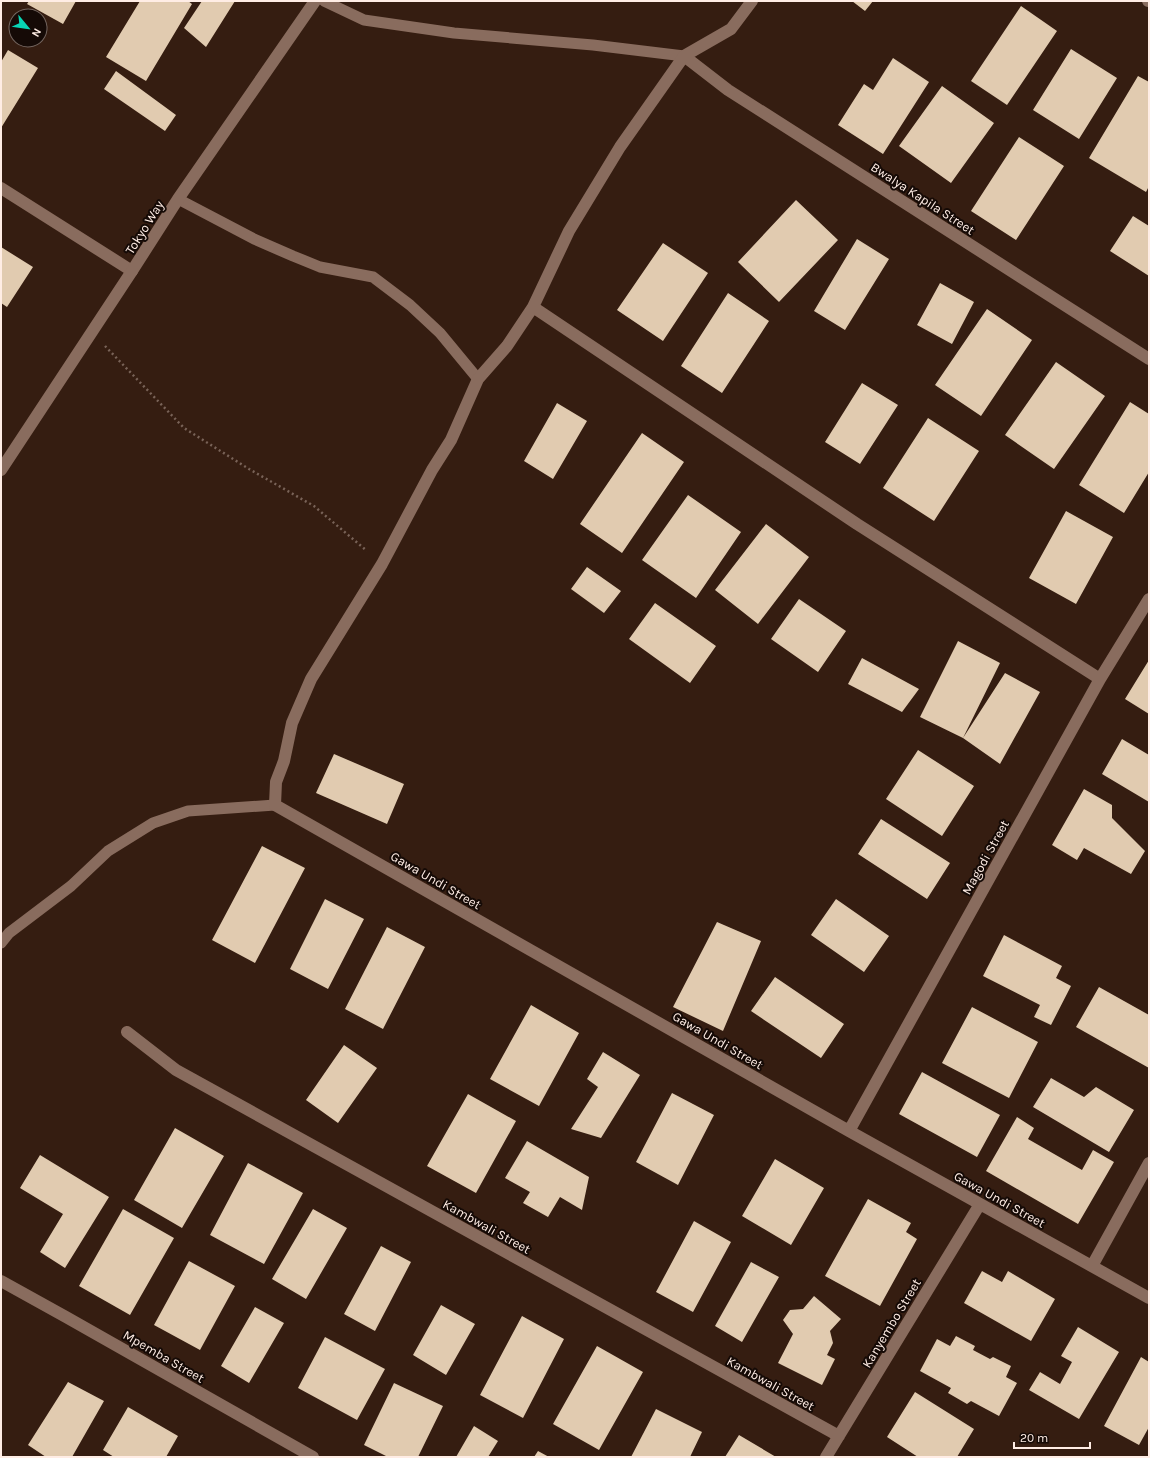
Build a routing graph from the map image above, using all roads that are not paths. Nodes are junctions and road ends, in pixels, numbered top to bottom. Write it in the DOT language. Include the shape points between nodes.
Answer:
graph roads {
  1 [pos="314,1"];
  2 [pos="324,1"];
  3 [pos="752,1"];
  4 [pos="684,56"];
  5 [pos="1,188"];
  6 [pos="178,199"];
  7 [pos="132,271"];
  8 [pos="533,307"];
  9 [pos="1149,359"];
  10 [pos="478,379"];
  11 [pos="1,470"];
  12 [pos="1149,599"];
  13 [pos="1100,679"];
  14 [pos="275,805"];
  15 [pos="1,943"];
  16 [pos="127,1032"];
  17 [pos="849,1131"];
  18 [pos="1149,1163"];
  19 [pos="980,1204"];
  20 [pos="1092,1266"];
  21 [pos="1,1282"];
  22 [pos="1149,1298"];
  23 [pos="839,1436"];
  24 [pos="313,1457"];
  25 [pos="826,1457"];
  1 -- 6 [label="street, Tokyo Way"];
  2 -- 4 [label="lane" via="364,20 454,33"];
  3 -- 4 [label="street" via="731,29"];
  4 -- 8 [label="street" via="620,147 569,231"];
  4 -- 9 [label="street, Bwalya Kapila Street" via="728,90"];
  5 -- 7 [label="street"];
  6 -- 7 [label="street, Tokyo Way"];
  6 -- 10 [label="lane" via="254,239 320,267 373,277 440,333"];
  7 -- 11 [label="street, Tokyo Way"];
  8 -- 10 [label="street" via="507,346"];
  8 -- 13 [label="street" via="857,524"];
  10 -- 14 [label="street" via="452,440 432,470 382,564 311,679 292,723 284,762 276,782"];
  12 -- 13 [label="street, Magodi Street"];
  13 -- 17 [label="street, Magodi Street"];
  14 -- 15 [label="lane" via="188,811 153,823 108,851 71,886 9,933"];
  14 -- 17 [label="street, Gawa Undi Street"];
  16 -- 23 [label="street, Kambwali Street" via="176,1070"];
  17 -- 19 [label="street, Gawa Undi Street"];
  18 -- 20 [label="street"];
  19 -- 20 [label="street, Gawa Undi Street"];
  19 -- 23 [label="street, Kanyembo Street"];
  20 -- 22 [label="street, Gawa Undi Street"];
  21 -- 24 [label="street, Mpemba Street"];
  23 -- 25 [label="street, Kanyembo Street"];
}
